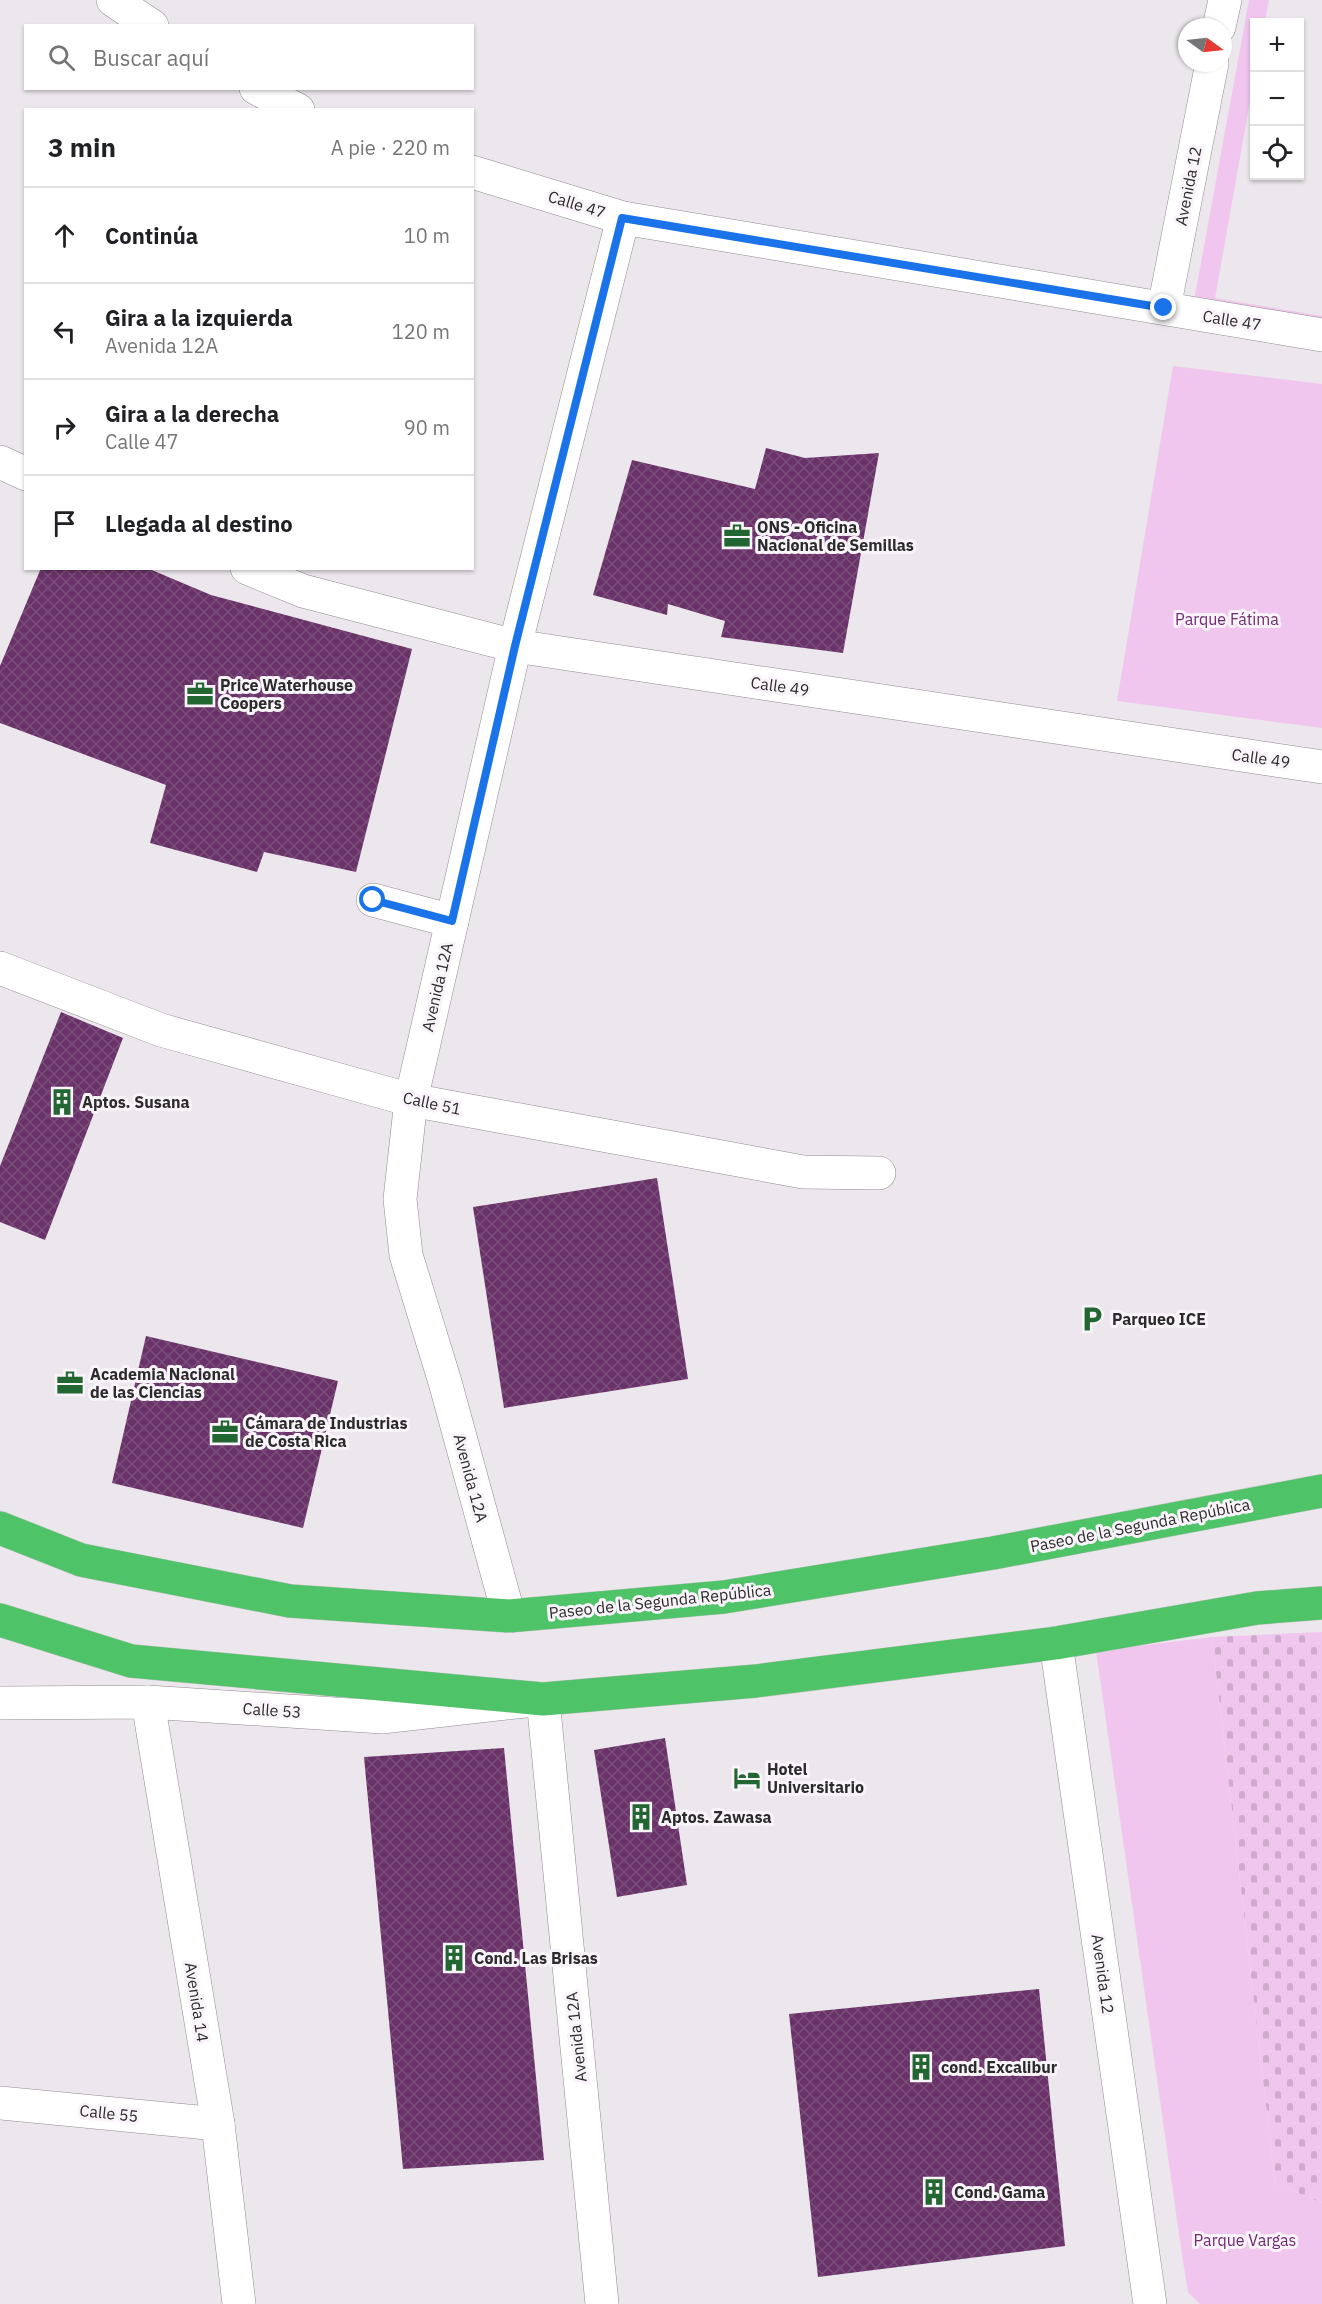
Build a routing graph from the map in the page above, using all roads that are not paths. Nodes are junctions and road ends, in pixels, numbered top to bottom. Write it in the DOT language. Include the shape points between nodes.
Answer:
graph roads {
  1 [pos="113,0"];
  2 [pos="1225,0"];
  3 [pos="1221,18"];
  4 [pos="149,24"];
  5 [pos="1210,72"];
  6 [pos="260,90"];
  7 [pos="294,108"];
  8 [pos="474,173"];
  9 [pos="622,218"];
  10 [pos="1164,308"];
  11 [pos="1322,335"];
  12 [pos="0,462"];
  13 [pos="24,473"];
  14 [pos="252,570"];
  15 [pos="515,646"];
  16 [pos="1322,767"];
  17 [pos="373,900"];
  18 [pos="452,921"];
  19 [pos="0,968"];
  20 [pos="411,1100"];
  21 [pos="879,1173"];
  22 [pos="1322,1491"];
  23 [pos="0,1528"];
  24 [pos="1322,1603"];
  25 [pos="509,1616"];
  26 [pos="0,1620"];
  27 [pos="1056,1644"];
  28 [pos="543,1699"];
  29 [pos="148,1702"];
  30 [pos="0,1703"];
  31 [pos="0,2103"];
  32 [pos="218,2124"];
  33 [pos="239,2304"];
  34 [pos="602,2304"];
  35 [pos="1150,2304"];
  1 -- 4 [label="street"];
  2 -- 3 [label="street"];
  5 -- 10 [label="street, Avenida 12"];
  6 -- 7 [label="street"];
  8 -- 9 [label="street, Calle 47"];
  9 -- 10 [label="street, Calle 47"];
  9 -- 15 [label="street, Avenida 12A"];
  10 -- 11 [label="street, Calle 47"];
  12 -- 13 [label="street"];
  14 -- 15 [label="street, Calle 49" via="303,591"];
  15 -- 16 [label="street, Calle 49"];
  15 -- 18 [label="street, Avenida 12A"];
  17 -- 18 [label="street"];
  18 -- 20 [label="street, Avenida 12A"];
  19 -- 20 [label="street, Calle 51" via="161,1030"];
  20 -- 21 [label="street, Calle 51" via="803,1172"];
  20 -- 25 [label="street, Avenida 12A" via="400,1199 406,1255"];
  22 -- 25 [label="highway, Paseo de la Segunda República" via="993,1553 724,1598"];
  23 -- 25 [label="highway, Paseo de la Segunda República" via="81,1560 291,1601"];
  24 -- 27 [label="highway" via="1257,1608"];
  26 -- 28 [label="highway" via="131,1661"];
  27 -- 28 [label="highway" via="756,1681"];
  27 -- 35 [label="street, Avenida 12"];
  28 -- 29 [label="street, Calle 53" via="382,1717"];
  28 -- 34 [label="street, Avenida 12A"];
  29 -- 30 [label="street, Calle 53"];
  29 -- 32 [label="street, Avenida 14"];
  31 -- 32 [label="street, Calle 55"];
  32 -- 33 [label="street, Avenida 14"];
}
